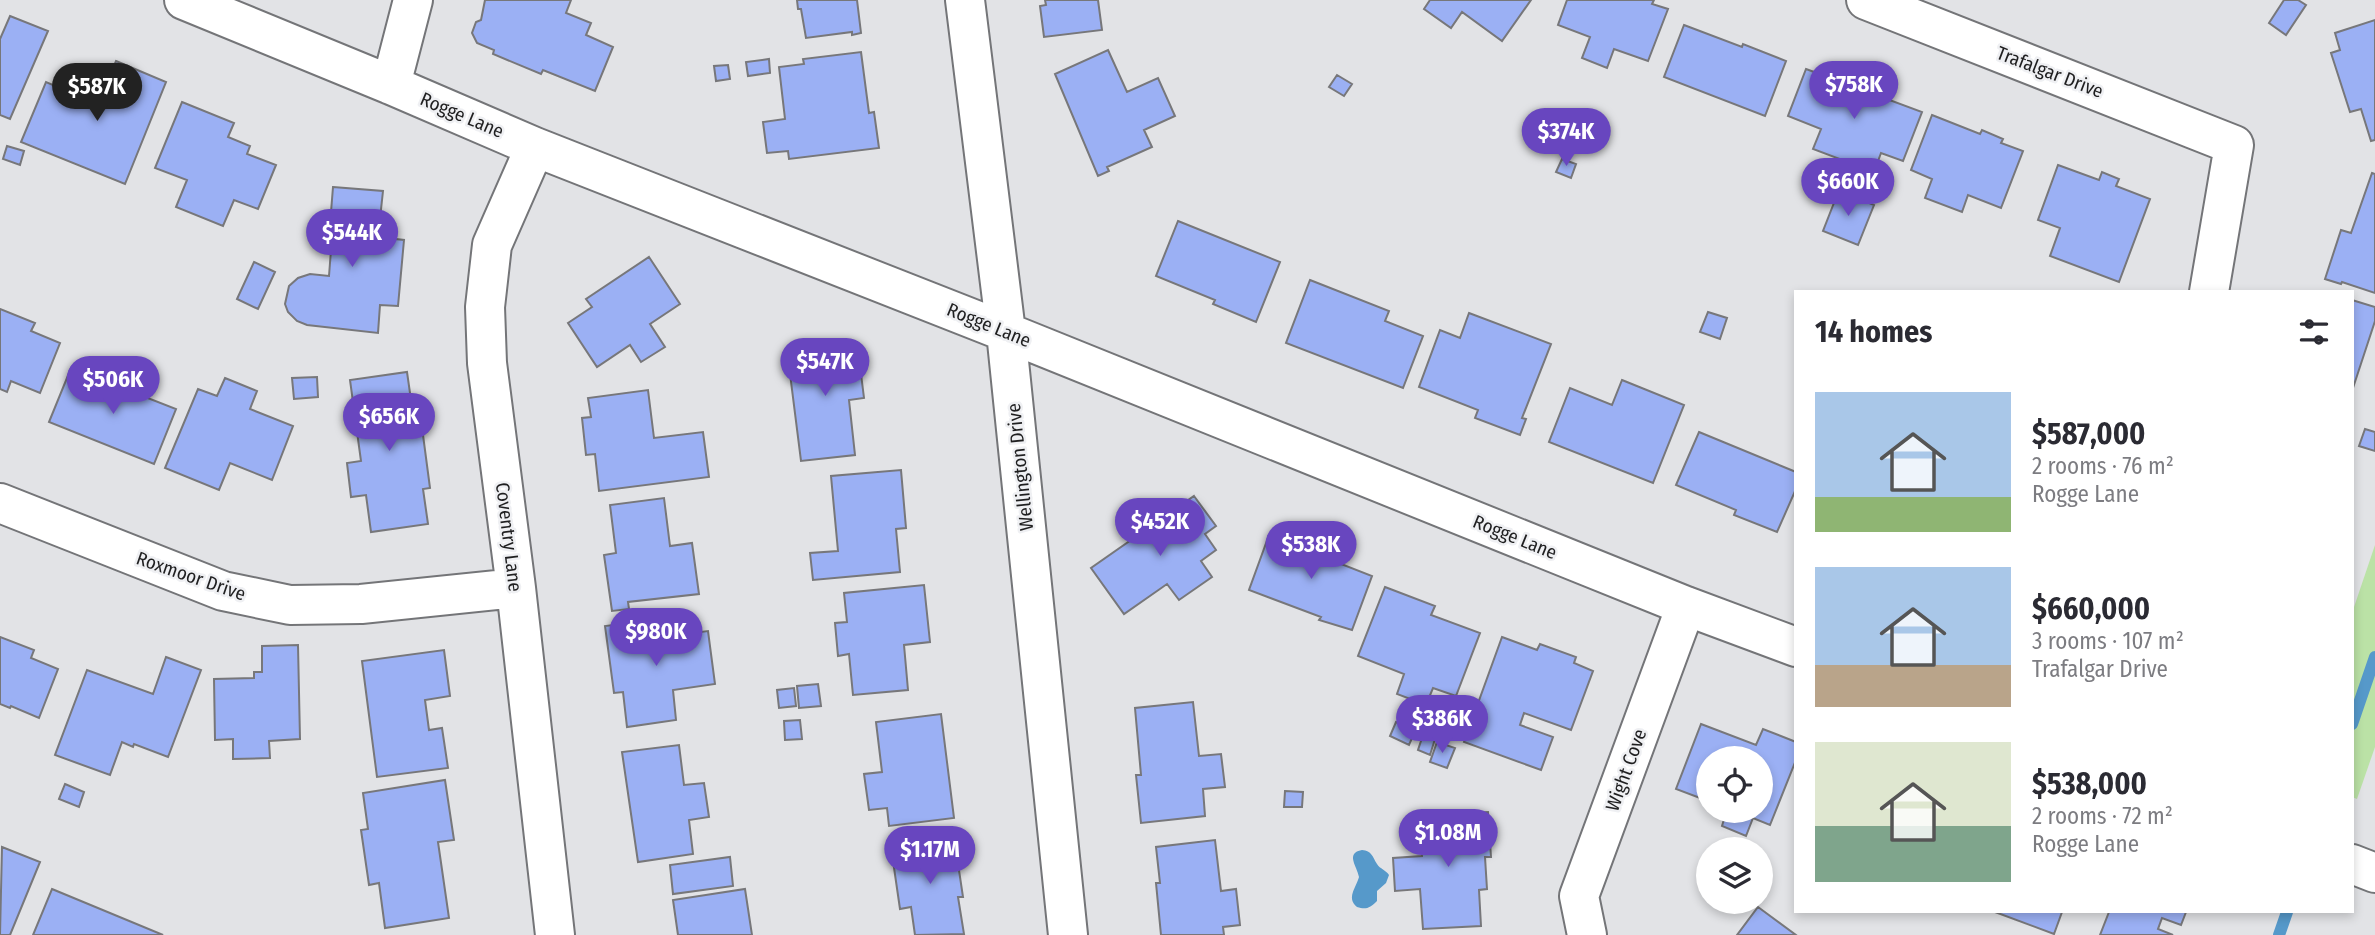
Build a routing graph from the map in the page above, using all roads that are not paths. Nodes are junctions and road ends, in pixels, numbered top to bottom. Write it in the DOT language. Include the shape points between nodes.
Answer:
graph roads {
  1 [pos="184,0"];
  2 [pos="413,0"];
  3 [pos="965,0"];
  4 [pos="1866,0"];
  5 [pos="391,85"];
  6 [pos="535,147"];
  7 [pos="2209,290"];
  8 [pos="1006,332"];
  9 [pos="0,503"];
  10 [pos="516,588"];
  11 [pos="1686,606"];
  12 [pos="1794,647"];
  13 [pos="2354,865"];
  14 [pos="2375,873"];
  15 [pos="555,935"];
  16 [pos="1069,935"];
  17 [pos="1587,935"];
  1 -- 5 [label="street, Rogge Lane"];
  2 -- 5 [label="street"];
  3 -- 8 [label="street, Wellington Drive"];
  4 -- 7 [label="street, Trafalgar Drive" via="2234,145"];
  5 -- 6 [label="street, Rogge Lane"];
  6 -- 8 [label="street, Rogge Lane"];
  6 -- 10 [label="street, Coventry Lane" via="492,245 485,306 487,363"];
  8 -- 11 [label="street, Rogge Lane"];
  8 -- 16 [label="street, Wellington Drive"];
  9 -- 10 [label="street, Roxmoor Drive" via="223,591 290,605 361,604"];
  10 -- 15 [label="street, Coventry Lane"];
  11 -- 12 [label="street, Rogge Lane"];
  11 -- 17 [label="street, Wight Cove" via="1579,896"];
  13 -- 14 [label="street"];
}
